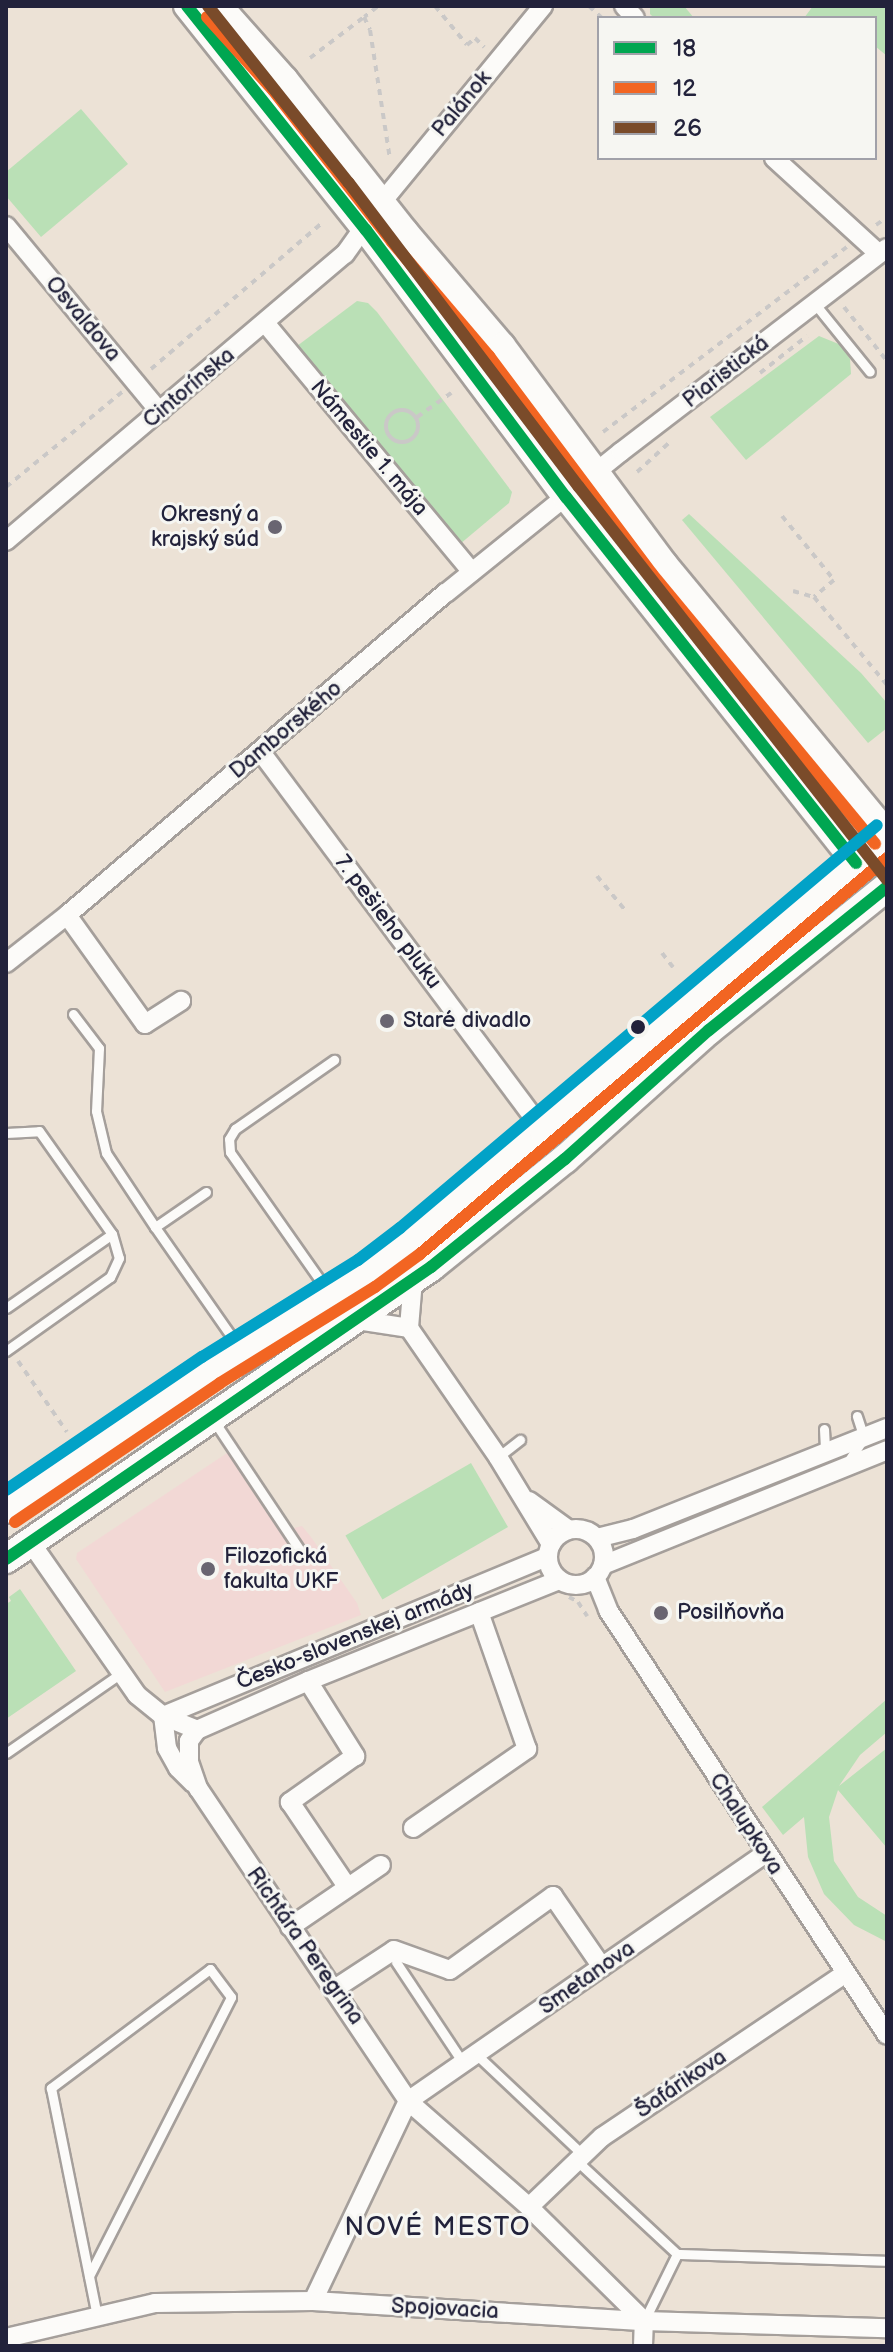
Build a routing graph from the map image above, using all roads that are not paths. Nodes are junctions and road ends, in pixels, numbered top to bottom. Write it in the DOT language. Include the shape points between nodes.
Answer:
graph roads {
  1 [pos="187,6"];
  2 [pos="219,6"];
  3 [pos="543,6"];
  4 [pos="776,160"];
  5 [pos="382,202"];
  6 [pos="6,226"];
  7 [pos="366,230"];
  8 [pos="883,251"];
  9 [pos="815,304"];
  10 [pos="266,324"];
  11 [pos="870,372"];
  12 [pos="160,412"];
  13 [pos="595,473"];
  14 [pos="566,497"];
  15 [pos="6,541"];
  16 [pos="472,572"];
  17 [pos="261,752"];
  18 [pos="887,835"];
  19 [pos="856,863"];
  20 [pos="884,896"];
  21 [pos="67,915"];
  22 [pos="6,963"];
  23 [pos="181,1001"];
  24 [pos="73,1014"];
  25 [pos="334,1060"];
  26 [pos="544,1131"];
  27 [pos="6,1133"];
  28 [pos="565,1159"];
  29 [pos="206,1192"];
  30 [pos="155,1227"];
  31 [pos="112,1234"];
  32 [pos="413,1280"];
  33 [pos="331,1296"];
  34 [pos="6,1308"];
  35 [pos="357,1320"];
  36 [pos="409,1328"];
  37 [pos="8,1350"];
  38 [pos="242,1351"];
  39 [pos="857,1416"];
  40 [pos="213,1419"];
  41 [pos="887,1428"];
  42 [pos="824,1429"];
  43 [pos="864,1438"];
  44 [pos="520,1440"];
  45 [pos="887,1450"];
  46 [pos="825,1451"];
  47 [pos="498,1457"];
  48 [pos="844,1467"];
  49 [pos="522,1495"];
  50 [pos="6,1508"];
  51 [pos="569,1530"];
  52 [pos="597,1538"];
  53 [pos="31,1543"];
  54 [pos="549,1551"];
  55 [pos="303,1555"];
  56 [pos="6,1559"];
  57 [pos="599,1571"];
  58 [pos="567,1587"];
  59 [pos="608,1610"];
  60 [pos="479,1612"];
  61 [pos="122,1673"];
  62 [pos="308,1681"];
  63 [pos="163,1716"];
  64 [pos="197,1730"];
  65 [pos="6,1753"];
  66 [pos="198,1788"];
  67 [pos="413,1828"];
  68 [pos="765,1854"];
  69 [pos="381,1865"];
  70 [pos="346,1885"];
  71 [pos="290,1927"];
  72 [pos="396,1962"];
  73 [pos="602,1967"];
  74 [pos="845,1974"];
  75 [pos="336,1988"];
  76 [pos="887,2035"];
  77 [pos="470,2059"];
  78 [pos="408,2101"];
  79 [pos="580,2158"];
  80 [pos="529,2207"];
  81 [pos="677,2254"];
  82 [pos="887,2261"];
  83 [pos="89,2276"];
  84 [pos="313,2301"];
  85 [pos="97,2317"];
  86 [pos="644,2321"];
  87 [pos="887,2328"];
  88 [pos="6,2338"];
  89 [pos="643,2346"];
  1 -- 7 [label="main road"];
  2 -- 5 [label="main road"];
  3 -- 5 [label="street, Palánok"];
  4 -- 8 [label="street"];
  5 -- 7 [label="street, Palánok"];
  5 -- 13 [label="main road" via="502,346"];
  6 -- 12 [label="street, Osvaldova"];
  7 -- 10 [label="street, Cintorínska"];
  7 -- 14 [label="main road"];
  8 -- 9 [label="street, Piaristická"];
  9 -- 11 [label="lane"];
  9 -- 13 [label="street, Piaristická"];
  10 -- 12 [label="street, Cintorínska"];
  10 -- 16 [label="street, Námestie 1. mája"];
  12 -- 15 [label="street, Cintorínska"];
  13 -- 14 [label="street, Piaristická"];
  13 -- 18 [label="main road"];
  14 -- 16 [label="street, Damborského"];
  14 -- 19 [label="main road"];
  16 -- 17 [label="street, Damborského"];
  17 -- 21 [label="street, Damborského"];
  17 -- 26 [label="street, 7. pešieho pluku"];
  18 -- 19 [label="main road"];
  19 -- 20 [label="main road"];
  19 -- 26 [label="main road"];
  20 -- 28 [label="main road" via="709,1030"];
  21 -- 22 [label="street, Damborského"];
  21 -- 23 [label="street" via="145,1024"];
  24 -- 30 [label="lane" via="99,1048 96,1111 106,1153"];
  25 -- 33 [label="lane" via="235,1129 229,1139 230,1152"];
  26 -- 28 [label="main road"];
  26 -- 33 [label="main road" via="410,1241"];
  27 -- 31 [label="lane" via="39,1131"];
  28 -- 32 [label="main road"];
  29 -- 30 [label="lane"];
  30 -- 38 [label="lane"];
  31 -- 34 [label="lane"];
  31 -- 37 [label="lane" via="119,1258 110,1277"];
  32 -- 35 [label="main road"];
  32 -- 36 [label="street"];
  33 -- 38 [label="main road"];
  35 -- 36 [label="street"];
  35 -- 40 [label="main road"];
  36 -- 47 [label="street"];
  38 -- 50 [label="main road"];
  39 -- 43 [label="lane"];
  40 -- 53 [label="main road"];
  40 -- 55 [label="lane"];
  41 -- 43 [label="street"];
  42 -- 46 [label="lane"];
  43 -- 46 [label="street"];
  43 -- 48 [label="lane"];
  44 -- 47 [label="lane"];
  45 -- 48 [label="street"];
  46 -- 52 [label="street" via="633,1529"];
  47 -- 49 [label="street"];
  48 -- 57 [label="street"];
  49 -- 51 [label="street"];
  49 -- 54 [label="street"];
  50 -- 53 [label="main road"];
  51 -- 52 [label="street" via="584,1530"];
  51 -- 54 [label="street"];
  52 -- 57 [label="street" via="602,1546"];
  53 -- 56 [label="main road"];
  53 -- 61 [label="street"];
  54 -- 58 [label="street"];
  54 -- 63 [label="street, Česko-slovenskej armády"];
  57 -- 58 [label="street"];
  57 -- 59 [label="street, Chalupkova"];
  58 -- 59 [label="street, Chalupkova"];
  58 -- 60 [label="street, Česko-slovenskej armády"];
  59 -- 68 [label="street, Chalupkova"];
  60 -- 62 [label="street, Česko-slovenskej armády"];
  60 -- 67 [label="street" via="527,1749"];
  61 -- 63 [label="street" via="137,1695"];
  61 -- 65 [label="lane"];
  62 -- 64 [label="street, Česko-slovenskej armády"];
  62 -- 70 [label="street" via="355,1756 290,1802"];
  63 -- 64 [label="street"];
  63 -- 66 [label="street" via="167,1748"];
  64 -- 66 [label="street, Richtára Peregrina" via="189,1741 189,1762"];
  66 -- 71 [label="street, Richtára Peregrina"];
  68 -- 73 [label="street, Smetanova"];
  68 -- 74 [label="street, Chalupkova"];
  69 -- 70 [label="street"];
  70 -- 71 [label="street"];
  71 -- 75 [label="street, Richtára Peregrina"];
  72 -- 77 [label="lane"];
  73 -- 75 [label="street" via="553,1896 450,1970 394,1950"];
  73 -- 77 [label="street, Smetanova"];
  74 -- 76 [label="street, Chalupkova"];
  74 -- 79 [label="street, Šafárikova" via="602,2137"];
  75 -- 78 [label="street, Richtára Peregrina"];
  77 -- 78 [label="street, Smetanova"];
  77 -- 79 [label="lane"];
  78 -- 80 [label="street, Richtára Peregrina"];
  78 -- 84 [label="street"];
  79 -- 80 [label="street, Šafárikova"];
  79 -- 81 [label="lane"];
  80 -- 86 [label="street, Richtára Peregrina"];
  81 -- 82 [label="lane"];
  81 -- 86 [label="lane"];
  83 -- 83 [label="lane" via="51,2088 210,1969 231,1997"];
  83 -- 85 [label="lane"];
  84 -- 85 [label="street, Spojovacia" via="155,2303"];
  84 -- 86 [label="street, Spojovacia"];
  85 -- 88 [label="street, Spojovacia"];
  86 -- 87 [label="street, Spojovacia"];
  86 -- 89 [label="street"];
}
